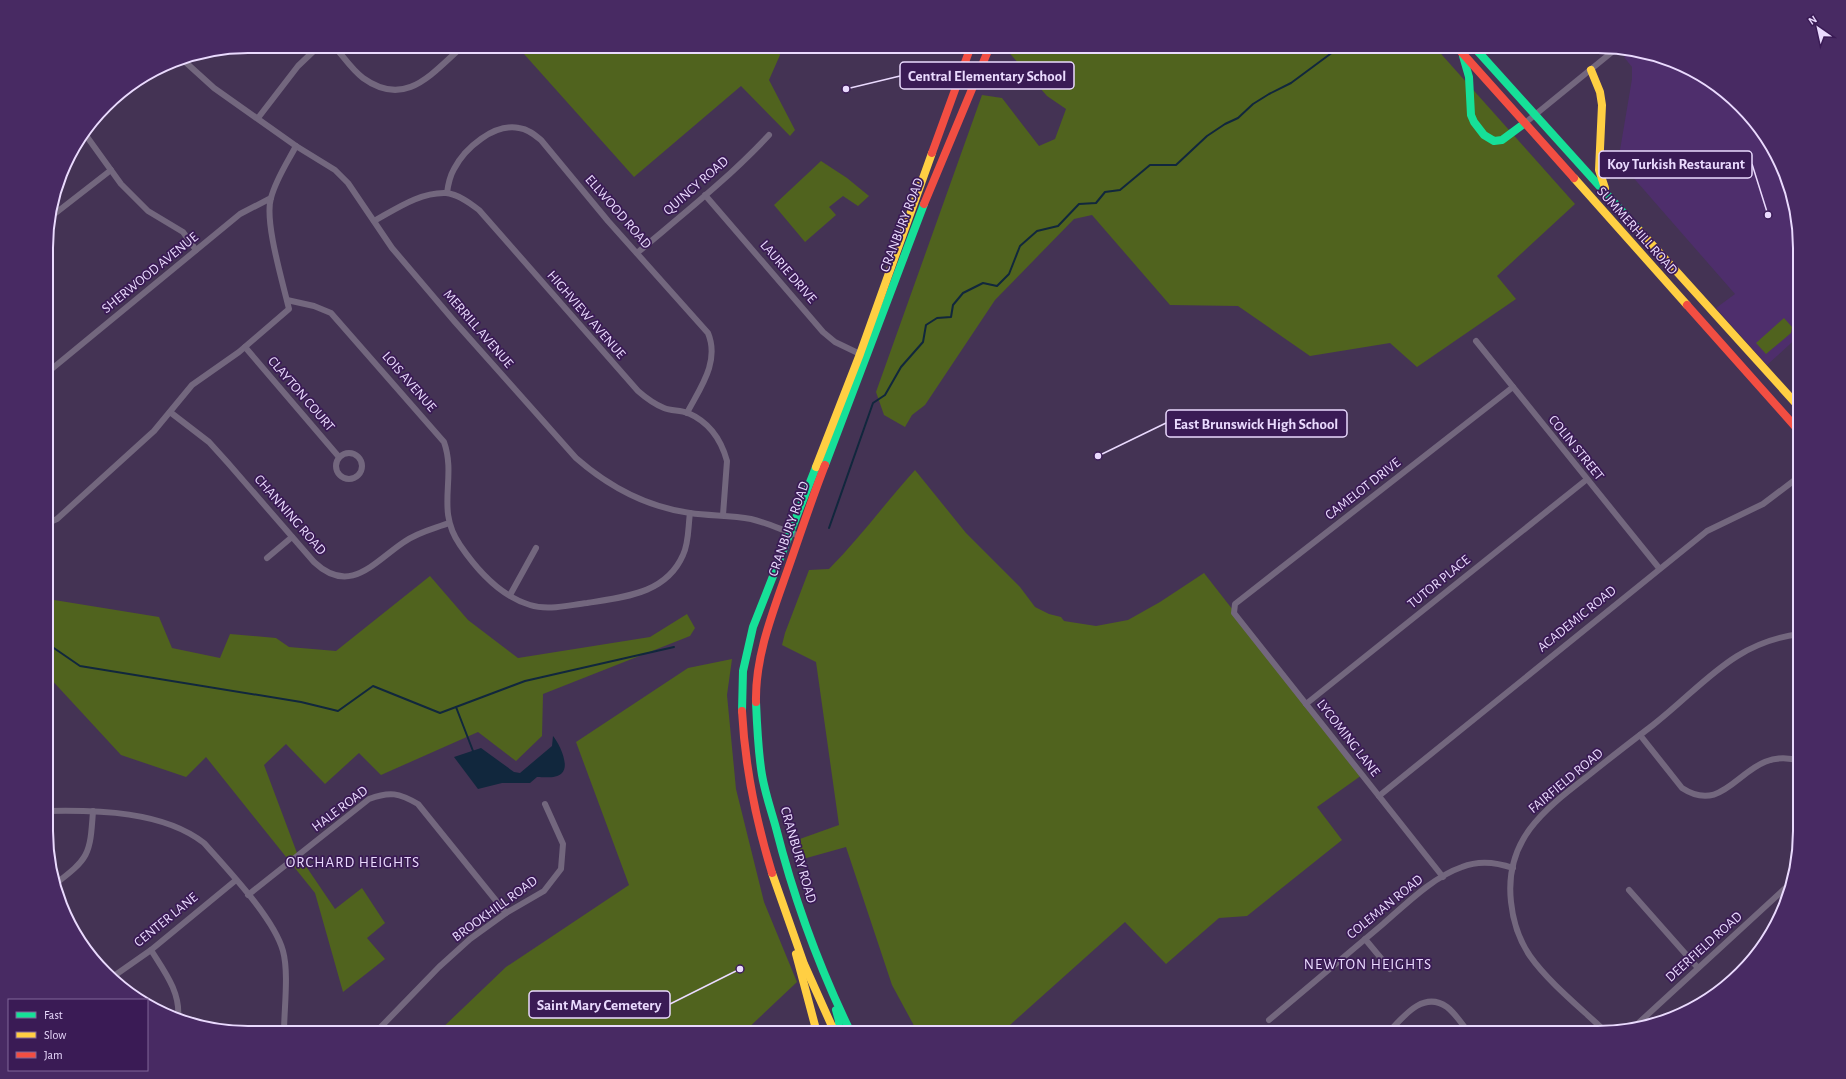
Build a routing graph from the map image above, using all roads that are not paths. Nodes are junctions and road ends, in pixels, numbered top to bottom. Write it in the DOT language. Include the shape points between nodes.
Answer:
graph roads {
  1 [pos="312,53"];
  2 [pos="340,53"];
  3 [pos="455,53"];
  4 [pos="968,53"];
  5 [pos="987,53"];
  6 [pos="1462,53"];
  7 [pos="1479,53"];
  8 [pos="1611,53"];
  9 [pos="186,63"];
  10 [pos="1591,70"];
  11 [pos="1536,114"];
  12 [pos="258,118"];
  13 [pos="1525,123"];
  14 [pos="769,135"];
  15 [pos="87,137"];
  16 [pos="296,146"];
  17 [pos="111,170"];
  18 [pos="447,193"];
  19 [pos="1607,193"];
  20 [pos="705,195"];
  21 [pos="271,198"];
  22 [pos="57,212"];
  23 [pos="374,221"];
  24 [pos="196,250"];
  25 [pos="638,253"];
  26 [pos="287,300"];
  27 [pos="1476,341"];
  28 [pos="244,347"];
  29 [pos="860,354"];
  30 [pos="53,368"];
  31 [pos="1513,387"];
  32 [pos="1793,400"];
  33 [pos="170,412"];
  34 [pos="687,413"];
  35 [pos="1793,424"];
  36 [pos="339,457"];
  37 [pos="1586,480"];
  38 [pos="1793,481"];
  39 [pos="690,514"];
  40 [pos="723,515"];
  41 [pos="53,521"];
  42 [pos="449,523"];
  43 [pos="789,533"];
  44 [pos="800,536"];
  45 [pos="292,537"];
  46 [pos="536,548"];
  47 [pos="268,558"];
  48 [pos="1659,568"];
  49 [pos="510,595"];
  50 [pos="1234,613"];
  51 [pos="1793,635"];
  52 [pos="1306,704"];
  53 [pos="1640,735"];
  54 [pos="1793,760"];
  55 [pos="1379,796"];
  56 [pos="545,804"];
  57 [pos="53,811"];
  58 [pos="93,811"];
  59 [pos="1513,868"];
  60 [pos="1443,877"];
  61 [pos="236,880"];
  62 [pos="60,881"];
  63 [pos="1784,889"];
  64 [pos="1629,890"];
  65 [pos="248,895"];
  66 [pos="506,913"];
  67 [pos="787,921"];
  68 [pos="1365,939"];
  69 [pos="150,950"];
  70 [pos="1698,968"];
  71 [pos="1390,969"];
  72 [pos="116,975"];
  73 [pos="834,998"];
  74 [pos="178,1013"];
  75 [pos="1269,1020"];
  76 [pos="1641,1021"];
  77 [pos="284,1026"];
  78 [pos="382,1026"];
  79 [pos="815,1026"];
  80 [pos="833,1026"];
  81 [pos="838,1026"];
  82 [pos="848,1026"];
  83 [pos="1395,1026"];
  84 [pos="1463,1026"];
  85 [pos="1600,1026"];
  1 -- 12 [label="street" via="298,66"];
  2 -- 3 [label="street" via="362,77 381,88 401,91 419,84"];
  4 -- 29 [label="main road, CRANBURY ROAD"];
  5 -- 44 [label="main road, CRANBURY ROAD" via="939,166"];
  6 -- 13 [label="main road, SUMMERHILL ROAD"];
  6 -- 13 [label="main road" via="1470,77 1471,115 1484,135 1494,141 1502,140"];
  7 -- 11 [label="main road, SUMMERHILL ROAD"];
  8 -- 10 [label="street"];
  9 -- 12 [label="street, MERRILL AVENUE" via="214,88"];
  10 -- 11 [label="street"];
  10 -- 19 [label="main road" via="1602,105 1599,170"];
  11 -- 13 [label="street"];
  11 -- 19 [label="main road, SUMMERHILL ROAD"];
  12 -- 16 [label="street, MERRILL AVENUE"];
  13 -- 35 [label="main road, SUMMERHILL ROAD"];
  14 -- 20 [label="street, QUINCY ROAD"];
  15 -- 17 [label="street"];
  16 -- 21 [label="street"];
  16 -- 23 [label="street, MERRILL AVENUE" via="335,170 356,194"];
  17 -- 22 [label="street"];
  17 -- 24 [label="street" via="120,184 148,210 183,232"];
  18 -- 23 [label="street" via="427,195 413,200"];
  18 -- 25 [label="street, ELLWOOD ROAD" via="453,170 462,156 490,134 506,128 528,130 541,140"];
  18 -- 34 [label="street, HIGHVIEW AVENUE" via="479,210 638,391 664,409"];
  19 -- 32 [label="main road, SUMMERHILL ROAD"];
  20 -- 25 [label="street, QUINCY ROAD"];
  20 -- 29 [label="street, LAURIE DRIVE" via="823,332 834,342"];
  21 -- 24 [label="street, SHERWOOD AVENUE" via="240,214"];
  21 -- 26 [label="street" via="270,223"];
  23 -- 39 [label="street, MERRILL AVENUE" via="392,248 576,458 628,494 653,505"];
  24 -- 30 [label="street, SHERWOOD AVENUE"];
  25 -- 34 [label="street, ELLWOOD ROAD" via="704,327 711,340 711,364"];
  26 -- 28 [label="street" via="289,309"];
  26 -- 42 [label="street, LOIS AVENUE" via="331,313 444,442 450,465 446,499"];
  27 -- 31 [label="street, COLIN STREET"];
  28 -- 33 [label="street" via="192,385"];
  28 -- 36 [label="street, CLAYTON COURT"];
  29 -- 43 [label="main road, CRANBURY ROAD"];
  31 -- 37 [label="street, COLIN STREET"];
  31 -- 50 [label="street, CAMELOT DRIVE" via="1236,604"];
  33 -- 41 [label="street" via="143,442"];
  33 -- 45 [label="street, CHANNING ROAD" via="214,447"];
  34 -- 40 [label="street, HIGHVIEW AVENUE" via="708,425 725,453 727,470"];
  36 -- 36 [label="street" via="336,460 336,469 340,476 348,480 356,477 362,466 359,458 347,453"];
  37 -- 48 [label="street, COLIN STREET"];
  37 -- 52 [label="street, TUTOR PLACE"];
  38 -- 48 [label="street, ACADEMIC ROAD" via="1763,504 1707,531"];
  39 -- 40 [label="street, MERRILL AVENUE"];
  39 -- 49 [label="street, LOIS AVENUE" via="687,544 683,555 670,574 646,591 632,596 555,607 531,606"];
  40 -- 43 [label="street, MERRILL AVENUE" via="750,519"];
  42 -- 45 [label="street, CHANNING ROAD" via="416,534 368,570 353,576 336,576 320,568"];
  42 -- 49 [label="street, LOIS AVENUE" via="460,545 484,576"];
  43 -- 44 [label="street, MERRILL AVENUE"];
  43 -- 67 [label="main road, CRANBURY ROAD" via="753,627 743,672 742,718 748,779 768,860"];
  44 -- 73 [label="main road, CRANBURY ROAD" via="772,615 762,653 756,686 757,730 762,775 788,876 809,938"];
  45 -- 47 [label="street"];
  46 -- 49 [label="street"];
  48 -- 55 [label="street, ACADEMIC ROAD"];
  50 -- 52 [label="street, LYCOMING LANE"];
  51 -- 53 [label="street, FAIRFIELD ROAD" via="1765,641 1734,657"];
  52 -- 55 [label="street, LYCOMING LANE"];
  53 -- 54 [label="street" via="1682,788 1703,796 1718,794 1725,790 1754,766 1769,760"];
  53 -- 59 [label="street, FAIRFIELD ROAD" via="1543,812 1522,841"];
  55 -- 60 [label="street, LYCOMING LANE"];
  56 -- 66 [label="street, BROOKHILL ROAD" via="563,844 561,869 544,891"];
  57 -- 58 [label="street"];
  58 -- 61 [label="street" via="143,818 173,826 198,838"];
  58 -- 62 [label="street" via="88,851 76,868"];
  59 -- 60 [label="street, COLEMAN ROAD" via="1478,863 1457,869"];
  59 -- 85 [label="street, FAIRFIELD ROAD" via="1510,887 1512,910 1523,944 1544,973"];
  60 -- 68 [label="street, COLEMAN ROAD" via="1422,891"];
  61 -- 65 [label="street"];
  61 -- 69 [label="street, CENTER LANE"];
  63 -- 70 [label="street, DEERFIELD ROAD"];
  64 -- 70 [label="street"];
  65 -- 66 [label="street, HALE ROAD" via="369,799 382,794 402,794 418,804"];
  65 -- 77 [label="street" via="269,924 283,950 286,964"];
  66 -- 78 [label="street, BROOKHILL ROAD" via="439,967"];
  67 -- 79 [label="main road"];
  67 -- 80 [label="main road, CRANBURY ROAD" via="818,997"];
  68 -- 71 [label="street"];
  68 -- 75 [label="street, COLEMAN ROAD"];
  69 -- 72 [label="street, CENTER LANE"];
  69 -- 74 [label="street" via="173,985"];
  70 -- 76 [label="street, DEERFIELD ROAD"];
  73 -- 81 [label="main road"];
  73 -- 82 [label="main road, CRANBURY ROAD"];
  83 -- 84 [label="street" via="1414,1007 1430,1002 1447,1007"];
}
